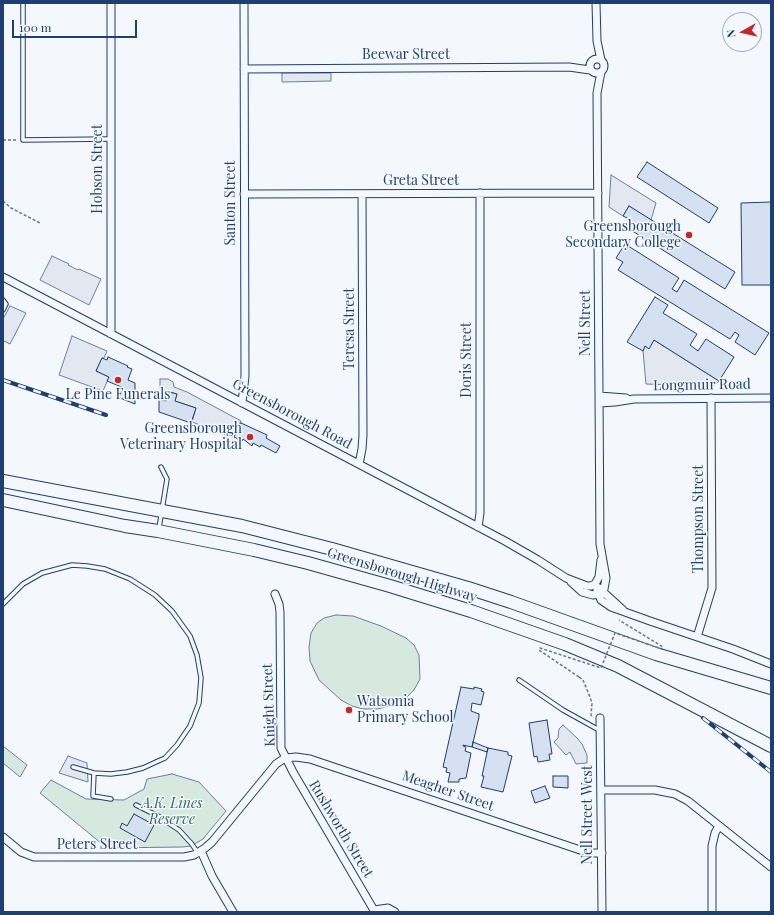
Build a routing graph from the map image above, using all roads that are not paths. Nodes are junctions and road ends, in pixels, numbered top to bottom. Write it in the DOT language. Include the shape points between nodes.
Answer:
graph roads {
  1 [pos="24,3"];
  2 [pos="111,3"];
  3 [pos="244,3"];
  4 [pos="596,3"];
  5 [pos="597,41"];
  6 [pos="601,60"];
  7 [pos="591,66"];
  8 [pos="244,69"];
  9 [pos="601,72"];
  10 [pos="597,93"];
  11 [pos="111,139"];
  12 [pos="598,193"];
  13 [pos="244,194"];
  14 [pos="362,194"];
  15 [pos="480,194"];
  16 [pos="3,278"];
  17 [pos="3,300"];
  18 [pos="3,310"];
  19 [pos="111,334"];
  20 [pos="711,398"];
  21 [pos="771,398"];
  22 [pos="599,400"];
  23 [pos="242,403"];
  24 [pos="359,464"];
  25 [pos="161,467"];
  26 [pos="3,482"];
  27 [pos="3,500"];
  28 [pos="162,511"];
  29 [pos="478,527"];
  30 [pos="158,531"];
  31 [pos="601,554"];
  32 [pos="566,578"];
  33 [pos="595,584"];
  34 [pos="600,592"];
  35 [pos="275,594"];
  36 [pos="3,604"];
  37 [pos="697,637"];
  38 [pos="771,664"];
  39 [pos="519,680"];
  40 [pos="771,688"];
  41 [pos="597,718"];
  42 [pos="600,730"];
  43 [pos="771,746"];
  44 [pos="285,758"];
  45 [pos="73,767"];
  46 [pos="94,773"];
  47 [pos="601,790"];
  48 [pos="112,799"];
  49 [pos="136,805"];
  50 [pos="719,826"];
  51 [pos="3,837"];
  52 [pos="198,853"];
  53 [pos="602,853"];
  54 [pos="771,867"];
  55 [pos="375,911"];
  56 [pos="233,912"];
  57 [pos="395,912"];
  58 [pos="602,912"];
  59 [pos="712,912"];
  1 -- 11 [label="lane" via="23,140"];
  2 -- 11 [label="street, Hobson Street"];
  3 -- 8 [label="street, Santon Street"];
  4 -- 5 [label="street, Nell Street"];
  5 -- 6 [label="street, Nell Street"];
  5 -- 7 [label="street, Nell Street"];
  6 -- 7 [label="street" via="597,59"];
  6 -- 9 [label="street" via="604,65"];
  7 -- 8 [label="street, Beewar Street"];
  7 -- 9 [label="street" via="597,74"];
  7 -- 10 [label="street, Nell Street"];
  8 -- 13 [label="street, Santon Street"];
  9 -- 10 [label="street, Nell Street"];
  10 -- 12 [label="street, Nell Street"];
  11 -- 19 [label="street, Hobson Street"];
  12 -- 15 [label="street, Greta Street"];
  12 -- 22 [label="street, Nell Street"];
  13 -- 14 [label="street, Greta Street"];
  13 -- 23 [label="street, Santon Street" via="245,376"];
  14 -- 15 [label="street, Greta Street"];
  14 -- 24 [label="street, Teresa Street" via="363,435"];
  15 -- 29 [label="street, Doris Street"];
  16 -- 19 [label="street, Greensborough Road"];
  17 -- 18 [label="lane" via="6,304"];
  19 -- 23 [label="street, Greensborough Road"];
  20 -- 21 [label="street, Longmuir Road"];
  20 -- 22 [label="street, Longmuir Road" via="634,399 615,396"];
  20 -- 37 [label="street, Thompson Street" via="712,588"];
  22 -- 31 [label="street, Nell Street"];
  23 -- 24 [label="street, Greensborough Road"];
  24 -- 29 [label="street, Greensborough Road"];
  25 -- 28 [label="lane" via="167,478"];
  26 -- 28 [label="highway, Greensborough Highway"];
  27 -- 30 [label="highway, Greensborough Highway"];
  28 -- 30 [label="lane"];
  28 -- 40 [label="highway, Greensborough Highway" via="242,526 384,563 511,602 656,654"];
  29 -- 32 [label="street, Greensborough Road"];
  30 -- 43 [label="highway, Greensborough Highway" via="308,563 390,586 565,644 618,666"];
  31 -- 33 [label="street, Nell Street" via="599,577"];
  31 -- 34 [label="street, Nell Street" via="606,585"];
  32 -- 33 [label="street, Greensborough Road" via="587,586"];
  32 -- 34 [label="street, Greensborough Road" via="582,592 593,595"];
  33 -- 34 [label="street, Greensborough Road"];
  34 -- 37 [label="street, Greensborough Road" via="624,611"];
  35 -- 44 [label="street, Knight Street" via="280,604 280,743"];
  36 -- 46 [label="lane" via="23,584 42,573 72,565 105,569 130,579 155,595 172,611 190,636 201,678 199,703 194,719 177,745 165,758 150,765 127,772"];
  37 -- 38 [label="street, Greensborough Road"];
  39 -- 42 [label="lane" via="563,710"];
  41 -- 42 [label="street, Nell Street West"];
  42 -- 47 [label="street, Nell Street West"];
  44 -- 52 [label="street, Knight Street" via="273,767 212,842"];
  44 -- 53 [label="street, Meagher Street" via="310,759 589,853"];
  44 -- 55 [label="street, Rushworth Street"];
  45 -- 46 [label="lane"];
  46 -- 48 [label="lane" via="93,796"];
  47 -- 50 [label="street" via="668,792 681,797"];
  47 -- 53 [label="street, Nell Street West"];
  49 -- 52 [label="lane" via="179,830"];
  50 -- 54 [label="street"];
  50 -- 59 [label="street" via="712,846"];
  51 -- 52 [label="street, Peters Street" via="21,852 34,857 184,857"];
  52 -- 56 [label="street"];
  53 -- 58 [label="street, Nell Street West"];
  55 -- 57 [label="street" via="388,908"];
}
